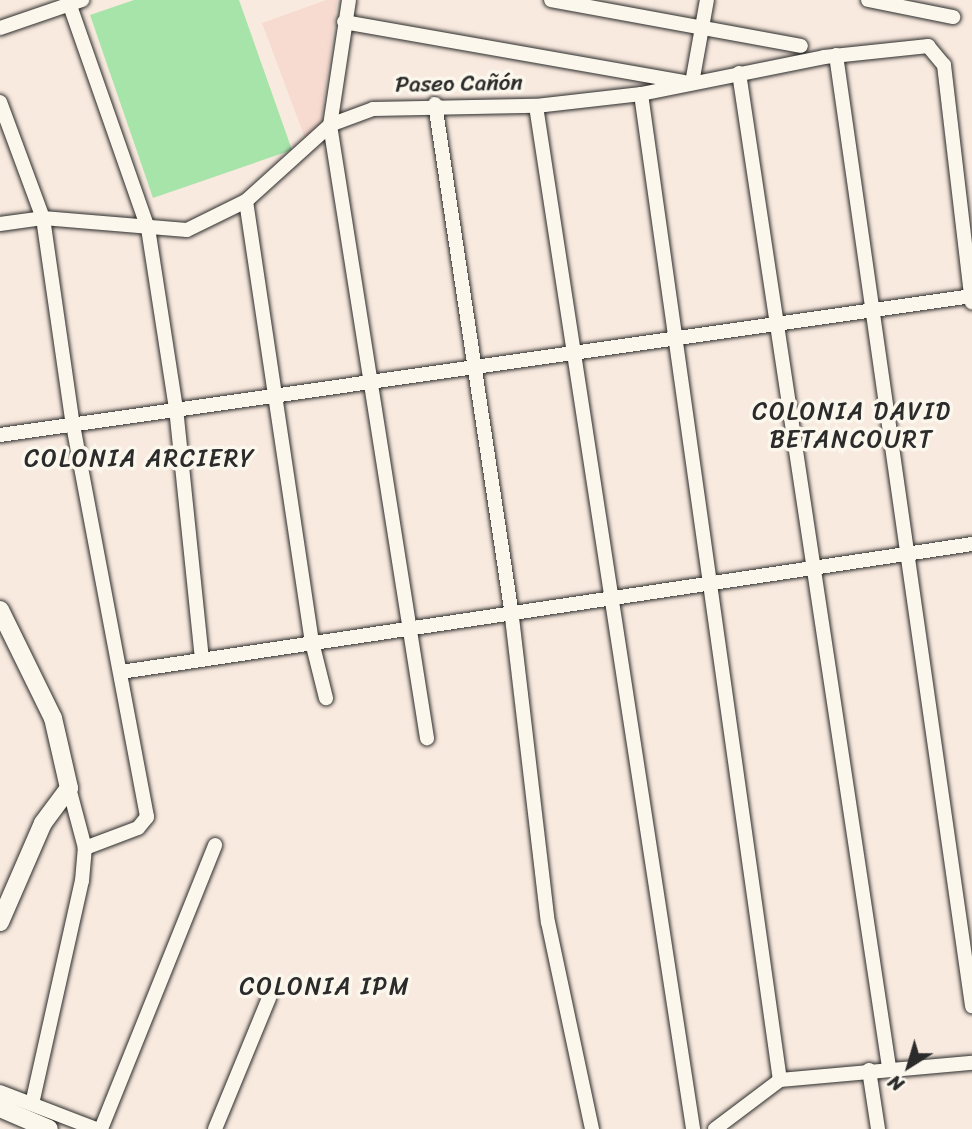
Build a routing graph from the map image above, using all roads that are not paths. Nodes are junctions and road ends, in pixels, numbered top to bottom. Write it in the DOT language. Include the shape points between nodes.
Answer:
graph roads {
  1 [pos="349,0"];
  2 [pos="551,0"];
  3 [pos="707,0"];
  4 [pos="868,0"];
  5 [pos="73,1"];
  6 [pos="953,17"];
  7 [pos="344,22"];
  8 [pos="0,28"];
  9 [pos="702,31"];
  10 [pos="801,46"];
  11 [pos="836,55"];
  12 [pos="739,73"];
  13 [pos="692,83"];
  14 [pos="641,94"];
  15 [pos="0,102"];
  16 [pos="435,104"];
  17 [pos="536,106"];
  18 [pos="330,125"];
  19 [pos="246,201"];
  20 [pos="43,218"];
  21 [pos="0,224"];
  22 [pos="148,228"];
  23 [pos="972,298"];
  24 [pos="870,308"];
  25 [pos="772,326"];
  26 [pos="674,341"];
  27 [pos="573,353"];
  28 [pos="473,367"];
  29 [pos="372,382"];
  30 [pos="275,397"];
  31 [pos="176,408"];
  32 [pos="73,425"];
  33 [pos="0,435"];
  34 [pos="972,544"];
  35 [pos="910,551"];
  36 [pos="811,565"];
  37 [pos="710,580"];
  38 [pos="607,595"];
  39 [pos="0,610"];
  40 [pos="511,610"];
  41 [pos="408,626"];
  42 [pos="312,642"];
  43 [pos="202,659"];
  44 [pos="121,672"];
  45 [pos="326,698"];
  46 [pos="427,738"];
  47 [pos="69,788"];
  48 [pos="215,845"];
  49 [pos="85,848"];
  50 [pos="5,893"];
  51 [pos="0,922"];
  52 [pos="269,998"];
  53 [pos="972,1006"];
  54 [pos="972,1063"];
  55 [pos="889,1067"];
  56 [pos="869,1070"];
  57 [pos="780,1080"];
  58 [pos="0,1093"];
  59 [pos="32,1104"];
  60 [pos="0,1108"];
  61 [pos="48,1129"];
  62 [pos="98,1129"];
  63 [pos="215,1129"];
  64 [pos="592,1129"];
  65 [pos="693,1129"];
  66 [pos="715,1129"];
  67 [pos="878,1129"];
  1 -- 7 [label="street"];
  2 -- 9 [label="street"];
  3 -- 9 [label="street"];
  4 -- 6 [label="street"];
  5 -- 8 [label="street"];
  5 -- 22 [label="street"];
  7 -- 13 [label="street"];
  7 -- 18 [label="street"];
  9 -- 10 [label="street"];
  9 -- 13 [label="street"];
  11 -- 12 [label="street, Paseo Cañón"];
  11 -- 23 [label="street, Paseo Cañón" via="928,46 944,65"];
  11 -- 24 [label="street"];
  12 -- 13 [label="street, Paseo Cañón"];
  12 -- 25 [label="street"];
  13 -- 14 [label="street, Paseo Cañón"];
  14 -- 17 [label="street, Paseo Cañón"];
  14 -- 26 [label="street"];
  15 -- 20 [label="street"];
  16 -- 17 [label="street, Paseo Cañón"];
  16 -- 18 [label="street, Paseo Cañón" via="373,109"];
  16 -- 28 [label="street"];
  17 -- 27 [label="street"];
  18 -- 19 [label="street, Paseo Cañón"];
  18 -- 29 [label="street"];
  19 -- 22 [label="street, Paseo Cañón" via="187,230"];
  19 -- 30 [label="street"];
  20 -- 21 [label="street, Paseo Cañón"];
  20 -- 22 [label="street, Paseo Cañón"];
  20 -- 32 [label="street"];
  22 -- 31 [label="street"];
  23 -- 24 [label="street"];
  24 -- 25 [label="street"];
  24 -- 35 [label="street"];
  25 -- 26 [label="street"];
  25 -- 36 [label="street"];
  26 -- 27 [label="street"];
  26 -- 37 [label="street"];
  27 -- 28 [label="street"];
  27 -- 38 [label="street"];
  28 -- 29 [label="street"];
  28 -- 40 [label="street"];
  29 -- 30 [label="street"];
  29 -- 41 [label="street"];
  30 -- 31 [label="street"];
  30 -- 42 [label="street"];
  31 -- 32 [label="street"];
  31 -- 43 [label="street"];
  32 -- 33 [label="street"];
  32 -- 44 [label="street"];
  34 -- 35 [label="street"];
  35 -- 36 [label="street"];
  35 -- 53 [label="street"];
  36 -- 37 [label="street"];
  36 -- 55 [label="street"];
  37 -- 38 [label="street"];
  37 -- 57 [label="street"];
  38 -- 40 [label="street"];
  38 -- 65 [label="street"];
  39 -- 47 [label="street" via="53,718"];
  40 -- 41 [label="street"];
  40 -- 64 [label="street" via="548,922"];
  41 -- 42 [label="street"];
  41 -- 46 [label="street"];
  42 -- 43 [label="street"];
  42 -- 45 [label="street"];
  43 -- 44 [label="street"];
  44 -- 49 [label="street" via="147,817 138,828"];
  47 -- 49 [label="street"];
  47 -- 50 [label="street" via="43,823"];
  48 -- 62 [label="street"];
  49 -- 59 [label="street" via="65,975"];
  50 -- 51 [label="street"];
  52 -- 63 [label="street"];
  54 -- 55 [label="street"];
  55 -- 56 [label="street"];
  56 -- 57 [label="street"];
  56 -- 67 [label="street"];
  57 -- 66 [label="street"];
  58 -- 59 [label="street"];
  59 -- 62 [label="street"];
  60 -- 61 [label="street"];
}
